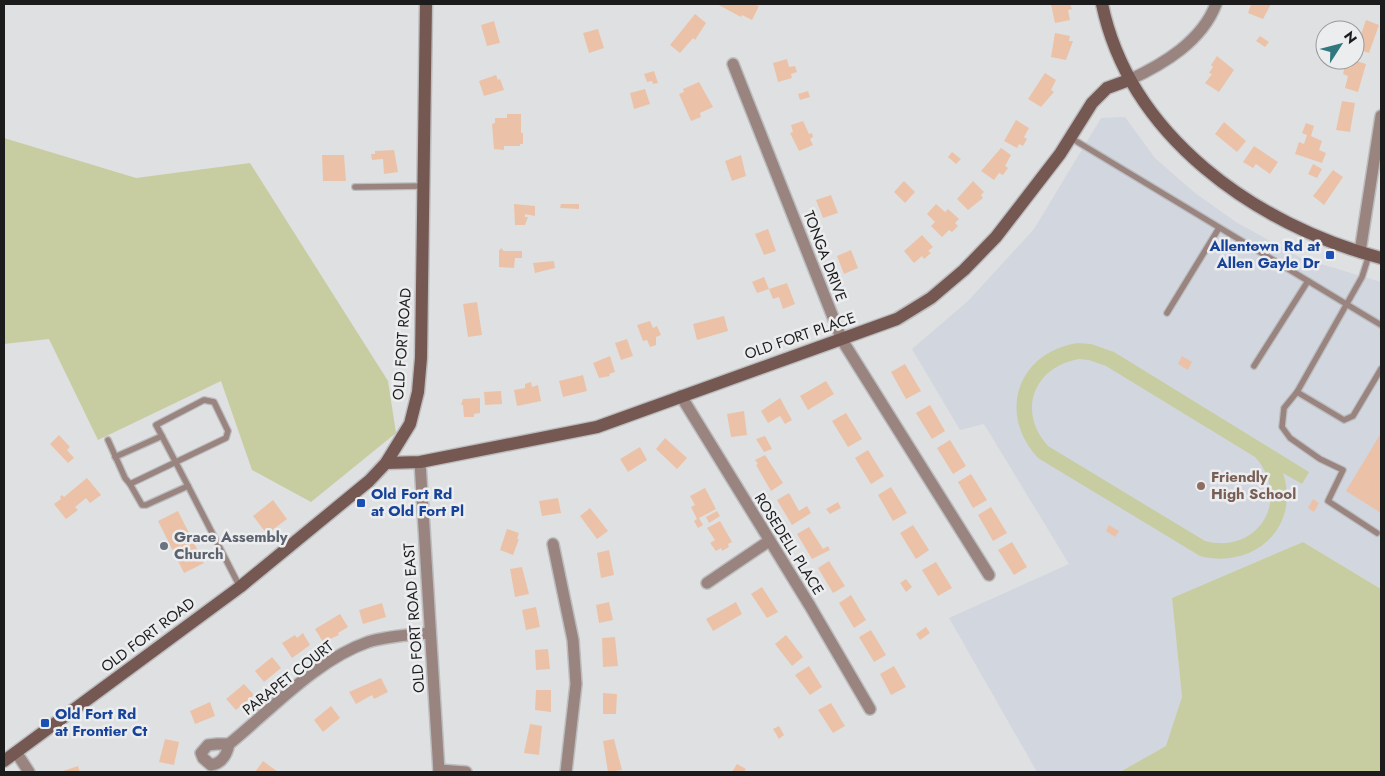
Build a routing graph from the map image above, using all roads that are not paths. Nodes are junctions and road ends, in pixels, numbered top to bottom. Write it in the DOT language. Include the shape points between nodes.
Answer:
graph roads {
  1 [pos="426,4"];
  2 [pos="1102,4"];
  3 [pos="1216,4"];
  4 [pos="733,64"];
  5 [pos="1129,80"];
  6 [pos="1381,116"];
  7 [pos="1070,138"];
  8 [pos="424,186"];
  9 [pos="354,187"];
  10 [pos="1219,228"];
  11 [pos="1370,255"];
  12 [pos="1308,281"];
  13 [pos="1346,304"];
  14 [pos="1166,313"];
  15 [pos="1381,325"];
  16 [pos="842,340"];
  17 [pos="1254,366"];
  18 [pos="1381,369"];
  19 [pos="1297,392"];
  20 [pos="681,396"];
  21 [pos="162,436"];
  22 [pos="108,440"];
  23 [pos="116,457"];
  24 [pos="420,462"];
  25 [pos="176,463"];
  26 [pos="386,463"];
  27 [pos="130,484"];
  28 [pos="188,486"];
  29 [pos="1377,533"];
  30 [pos="770,541"];
  31 [pos="553,544"];
  32 [pos="989,575"];
  33 [pos="708,583"];
  34 [pos="240,587"];
  35 [pos="429,633"];
  36 [pos="870,709"];
  37 [pos="229,744"];
  38 [pos="16,752"];
  39 [pos="4,761"];
  40 [pos="439,771"];
  41 [pos="29,772"];
  42 [pos="466,772"];
  43 [pos="566,772"];
  1 -- 8 [label="main road, OLD FORT ROAD"];
  2 -- 5 [label="main road" via="1111,37"];
  3 -- 5 [label="street" via="1206,24 1178,51"];
  4 -- 16 [label="street, TONGA DRIVE"];
  5 -- 7 [label="main road, OLD FORT PLACE" via="1107,88 1092,103"];
  5 -- 11 [label="main road" via="1172,138 1218,179 1282,219"];
  6 -- 11 [label="street"];
  7 -- 10 [label="lane"];
  7 -- 16 [label="main road, OLD FORT PLACE" via="1021,207 964,270 931,298 897,319"];
  8 -- 9 [label="lane"];
  8 -- 26 [label="main road, OLD FORT ROAD" via="418,392 406,434"];
  10 -- 12 [label="lane"];
  10 -- 14 [label="lane"];
  11 -- 13 [label="lane"];
  12 -- 13 [label="lane"];
  12 -- 17 [label="lane"];
  13 -- 15 [label="lane"];
  13 -- 19 [label="lane"];
  16 -- 20 [label="main road, OLD FORT PLACE"];
  16 -- 32 [label="street, TONGA DRIVE"];
  18 -- 19 [label="lane" via="1353,416 1344,420"];
  19 -- 29 [label="lane" via="1284,408 1282,427 1290,438 1320,459 1344,470 1328,501"];
  20 -- 24 [label="main road, OLD FORT PLACE" via="597,427"];
  20 -- 30 [label="street, ROSEDELL PLACE"];
  21 -- 23 [label="lane"];
  21 -- 25 [label="lane"];
  21 -- 25 [label="lane" via="156,425 204,400 214,402 228,431 226,438"];
  22 -- 23 [label="lane"];
  23 -- 27 [label="lane"];
  24 -- 26 [label="main road, OLD FORT PLACE"];
  24 -- 35 [label="street, OLD FORT ROAD EAST"];
  25 -- 27 [label="lane"];
  25 -- 28 [label="lane"];
  26 -- 34 [label="main road, OLD FORT ROAD"];
  27 -- 28 [label="lane" via="142,505"];
  28 -- 34 [label="lane"];
  30 -- 33 [label="street"];
  30 -- 36 [label="street, ROSEDELL PLACE"];
  31 -- 43 [label="street" via="573,640 576,684"];
  34 -- 38 [label="main road, OLD FORT ROAD"];
  35 -- 37 [label="street, PARAPET COURT" via="370,642 342,654 319,669"];
  35 -- 40 [label="street, OLD FORT ROAD EAST"];
  38 -- 39 [label="main road, OLD FORT ROAD"];
  38 -- 41 [label="street"];
  40 -- 42 [label="street"];
}
